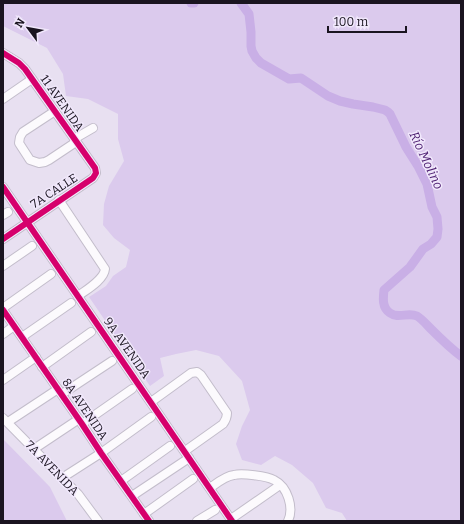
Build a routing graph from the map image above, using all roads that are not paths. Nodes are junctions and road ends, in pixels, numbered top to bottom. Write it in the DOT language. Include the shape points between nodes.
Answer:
graph roads {
  1 [pos="3,53"];
  2 [pos="32,79"];
  3 [pos="3,99"];
  4 [pos="55,111"];
  5 [pos="93,128"];
  6 [pos="75,141"];
  7 [pos="96,173"];
  8 [pos="3,187"];
  9 [pos="59,200"];
  10 [pos="27,222"];
  11 [pos="3,239"];
  12 [pos="32,246"];
  13 [pos="3,266"];
  14 [pos="51,274"];
  15 [pos="78,296"];
  16 [pos="71,303"];
  17 [pos="3,309"];
  18 [pos="14,326"];
  19 [pos="91,332"];
  20 [pos="3,334"];
  21 [pos="22,337"];
  22 [pos="36,357"];
  23 [pos="112,361"];
  24 [pos="42,366"];
  25 [pos="3,380"];
  26 [pos="132,389"];
  27 [pos="60,392"];
  28 [pos="151,402"];
  29 [pos="150,417"];
  30 [pos="5,420"];
  31 [pos="81,421"];
  32 [pos="170,446"];
  33 [pos="34,449"];
  34 [pos="101,453"];
  35 [pos="187,454"];
  36 [pos="62,478"];
  37 [pos="193,479"];
  38 [pos="121,481"];
  39 [pos="280,485"];
  40 [pos="210,488"];
  41 [pos="132,496"];
  42 [pos="215,510"];
  43 [pos="146,518"];
  44 [pos="289,518"];
  45 [pos="232,520"];
  46 [pos="98,521"];
  47 [pos="197,521"];
  1 -- 2 [label="street, 11 AVENIDA" via="19,63"];
  2 -- 3 [label="street"];
  2 -- 4 [label="street, 11 AVENIDA"];
  4 -- 6 [label="street, 11 AVENIDA"];
  4 -- 6 [label="street" via="20,137 19,143 30,160 45,162"];
  5 -- 6 [label="street"];
  6 -- 7 [label="street, 11 AVENIDA"];
  7 -- 9 [label="street, 7A CALLE" via="93,178"];
  8 -- 10 [label="street, 9A AVENIDA"];
  9 -- 10 [label="street, 7A CALLE"];
  9 -- 15 [label="street" via="104,266 101,277"];
  10 -- 11 [label="street, 7A CALLE"];
  10 -- 15 [label="street, 9A AVENIDA"];
  12 -- 13 [label="street"];
  14 -- 17 [label="street"];
  15 -- 28 [label="street, 9A AVENIDA"];
  16 -- 21 [label="street"];
  17 -- 18 [label="street, 8A AVENIDA"];
  18 -- 20 [label="street"];
  18 -- 21 [label="street, 8A AVENIDA"];
  19 -- 24 [label="street"];
  21 -- 22 [label="street, 8A AVENIDA"];
  22 -- 24 [label="street, 8A AVENIDA"];
  22 -- 25 [label="street"];
  23 -- 27 [label="street"];
  24 -- 27 [label="street, 8A AVENIDA"];
  26 -- 31 [label="street"];
  27 -- 30 [label="street"];
  27 -- 31 [label="street, 8A AVENIDA"];
  28 -- 35 [label="street, 9A AVENIDA"];
  28 -- 35 [label="street" via="191,373 197,372 201,375 227,413 227,417 226,421"];
  29 -- 34 [label="street"];
  30 -- 33 [label="street, 7A AVENIDA"];
  31 -- 33 [label="street"];
  31 -- 34 [label="street, 8A AVENIDA"];
  32 -- 38 [label="street"];
  33 -- 36 [label="street, 7A AVENIDA"];
  34 -- 36 [label="street"];
  34 -- 38 [label="street, 8A AVENIDA"];
  35 -- 40 [label="street, 9A AVENIDA"];
  35 -- 41 [label="street"];
  36 -- 46 [label="street, 7A AVENIDA"];
  37 -- 43 [label="street"];
  38 -- 41 [label="street, 8A AVENIDA"];
  39 -- 40 [label="street" via="274,480 238,474 227,477"];
  39 -- 44 [label="street" via="288,497 291,512"];
  39 -- 45 [label="street"];
  40 -- 45 [label="street, 9A AVENIDA"];
  41 -- 43 [label="street, 8A AVENIDA"];
  42 -- 47 [label="street"];
}
